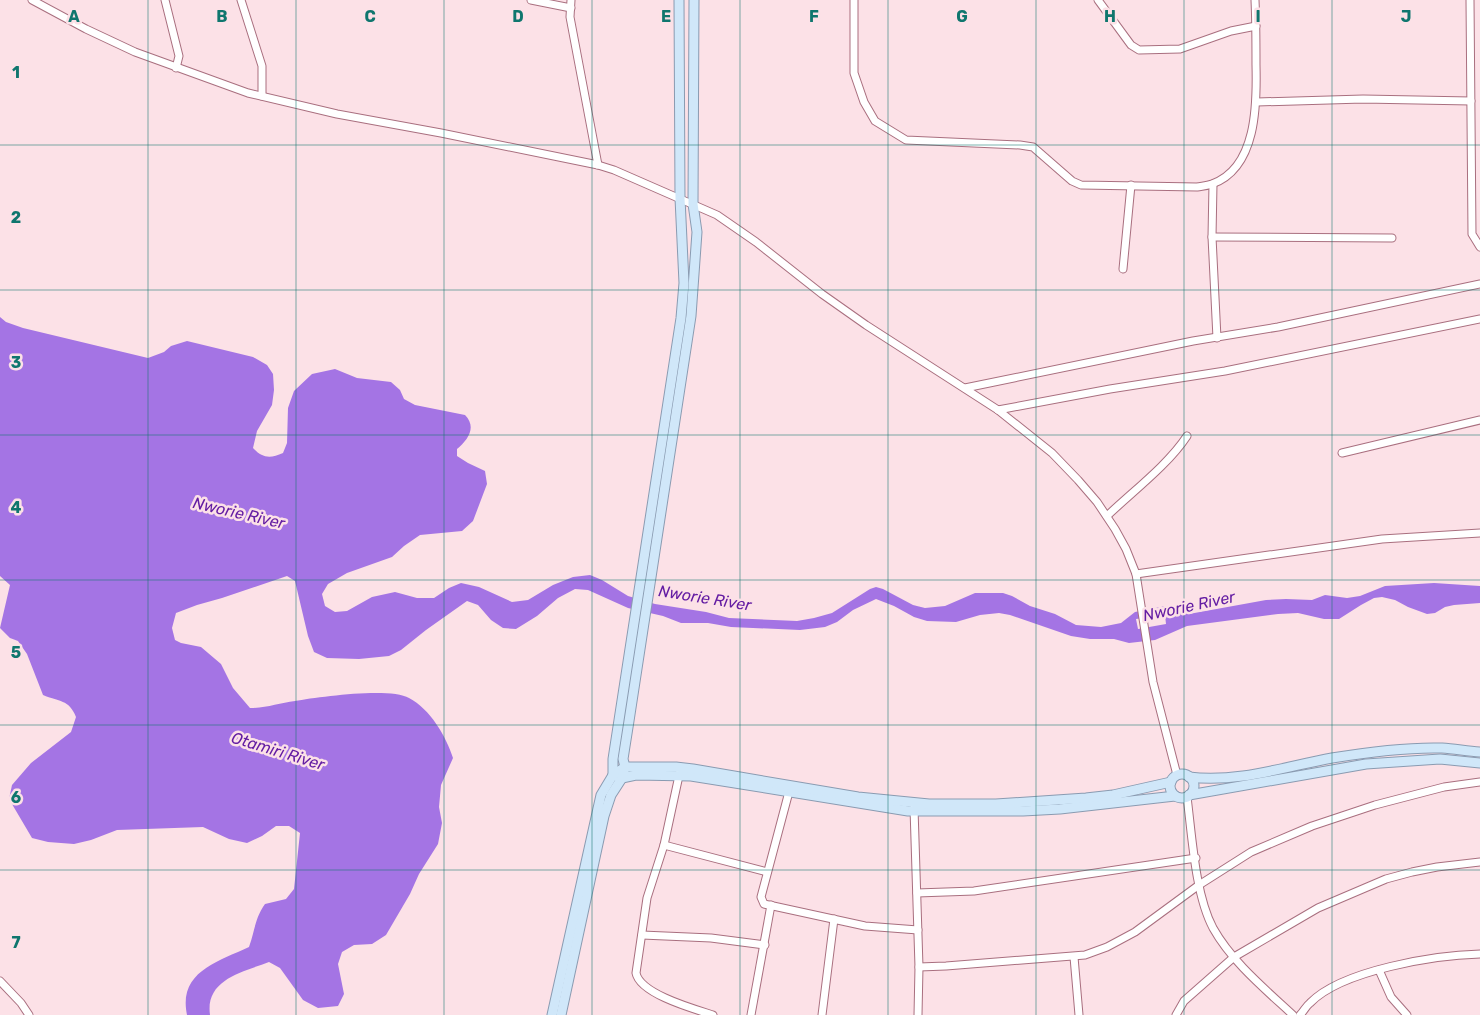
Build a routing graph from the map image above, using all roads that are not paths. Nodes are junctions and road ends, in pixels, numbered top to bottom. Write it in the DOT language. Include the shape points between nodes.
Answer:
graph roads {
  1 [pos="165,0"];
  2 [pos="241,0"];
  3 [pos="531,0"];
  4 [pos="571,0"];
  5 [pos="679,0"];
  6 [pos="694,0"];
  7 [pos="854,0"];
  8 [pos="1098,0"];
  9 [pos="1255,0"];
  10 [pos="1470,0"];
  11 [pos="37,1"];
  12 [pos="571,8"];
  13 [pos="1256,26"];
  14 [pos="176,68"];
  15 [pos="262,96"];
  16 [pos="1471,101"];
  17 [pos="1257,102"];
  18 [pos="598,165"];
  19 [pos="1213,184"];
  20 [pos="1131,186"];
  21 [pos="680,198"];
  22 [pos="693,204"];
  23 [pos="1212,237"];
  24 [pos="1392,238"];
  25 [pos="1480,246"];
  26 [pos="1122,269"];
  27 [pos="1480,284"];
  28 [pos="1480,319"];
  29 [pos="1216,338"];
  30 [pos="965,388"];
  31 [pos="998,410"];
  32 [pos="1480,420"];
  33 [pos="1187,436"];
  34 [pos="1342,453"];
  35 [pos="1106,516"];
  36 [pos="1480,533"];
  37 [pos="1136,574"];
  38 [pos="1480,752"];
  39 [pos="1480,763"];
  40 [pos="625,767"];
  41 [pos="680,771"];
  42 [pos="613,775"];
  43 [pos="1189,777"];
  44 [pos="622,778"];
  45 [pos="1174,779"];
  46 [pos="1480,782"];
  47 [pos="790,788"];
  48 [pos="1175,796"];
  49 [pos="1188,796"];
  50 [pos="914,807"];
  51 [pos="664,846"];
  52 [pos="1196,858"];
  53 [pos="1480,862"];
  54 [pos="767,872"];
  55 [pos="1199,885"];
  56 [pos="917,893"];
  57 [pos="770,905"];
  58 [pos="834,919"];
  59 [pos="918,930"];
  60 [pos="642,935"];
  61 [pos="765,945"];
  62 [pos="1480,954"];
  63 [pos="1074,957"];
  64 [pos="1234,957"];
  65 [pos="919,967"];
  66 [pos="1379,970"];
  67 [pos="0,981"];
  68 [pos="29,1015"];
  69 [pos="552,1015"];
  70 [pos="561,1015"];
  71 [pos="713,1015"];
  72 [pos="751,1015"];
  73 [pos="822,1015"];
  74 [pos="918,1015"];
  75 [pos="1079,1015"];
  76 [pos="1176,1015"];
  77 [pos="1293,1015"];
  78 [pos="1300,1015"];
  79 [pos="1407,1015"];
  1 -- 14 [label="street" via="179,56"];
  2 -- 15 [label="street" via="262,66"];
  3 -- 12 [label="street"];
  4 -- 12 [label="street"];
  5 -- 21 [label="main road"];
  6 -- 22 [label="main road"];
  7 -- 20 [label="street" via="854,74 875,122 906,140 1033,147 1081,185"];
  8 -- 13 [label="street" via="1131,46 1139,50 1180,49"];
  9 -- 13 [label="street"];
  10 -- 16 [label="street"];
  11 -- 14 [label="street" via="86,29"];
  12 -- 18 [label="street" via="570,17"];
  13 -- 17 [label="street"];
  14 -- 15 [label="street"];
  15 -- 18 [label="street" via="337,114"];
  16 -- 17 [label="street" via="1363,99"];
  16 -- 25 [label="street" via="1472,234"];
  17 -- 19 [label="street" via="1244,154 1226,176"];
  18 -- 21 [label="street"];
  19 -- 20 [label="street" via="1197,187"];
  19 -- 23 [label="street"];
  20 -- 26 [label="street"];
  21 -- 22 [label="street"];
  21 -- 42 [label="main road" via="684,283 681,318"];
  22 -- 30 [label="street" via="717,215 866,325"];
  22 -- 40 [label="main road" via="696,232 691,316"];
  23 -- 24 [label="street"];
  23 -- 29 [label="street"];
  27 -- 29 [label="street"];
  28 -- 31 [label="street" via="1215,373"];
  29 -- 30 [label="street"];
  30 -- 31 [label="street"];
  31 -- 35 [label="street" via="1052,453"];
  32 -- 34 [label="street"];
  33 -- 35 [label="street" via="1165,462"];
  35 -- 37 [label="street" via="1126,549"];
  36 -- 37 [label="street" via="1382,539"];
  37 -- 45 [label="street" via="1153,682"];
  38 -- 43 [label="main road" via="1442,748 1402,749 1332,758 1238,777"];
  39 -- 49 [label="main road" via="1440,759 1366,764"];
  40 -- 41 [label="main road"];
  40 -- 42 [label="main road"];
  40 -- 44 [label="main road"];
  41 -- 44 [label="main road"];
  41 -- 47 [label="main road"];
  41 -- 51 [label="street"];
  42 -- 44 [label="main road"];
  42 -- 69 [label="main road" via="601,795"];
  43 -- 45 [label="main road" via="1182,775"];
  43 -- 49 [label="main road" via="1193,787"];
  44 -- 70 [label="main road" via="611,795 604,816"];
  45 -- 48 [label="main road" via="1171,790"];
  45 -- 50 [label="main road" via="1113,795 1086,798"];
  46 -- 55 [label="street" via="1444,787 1375,805 1312,826 1244,856"];
  47 -- 50 [label="main road"];
  47 -- 54 [label="street"];
  48 -- 49 [label="main road"];
  48 -- 50 [label="main road" via="1023,811"];
  49 -- 52 [label="street"];
  50 -- 56 [label="street"];
  51 -- 54 [label="street"];
  51 -- 60 [label="street" via="647,898"];
  52 -- 55 [label="street"];
  52 -- 56 [label="street" via="974,891"];
  53 -- 64 [label="street" via="1437,867 1386,879 1318,908"];
  54 -- 57 [label="street" via="761,897 764,904"];
  55 -- 63 [label="street" via="1127,937"];
  55 -- 64 [label="street" via="1214,928"];
  56 -- 59 [label="street"];
  57 -- 58 [label="street"];
  57 -- 61 [label="street"];
  58 -- 59 [label="street" via="878,928"];
  58 -- 73 [label="street"];
  59 -- 65 [label="street"];
  60 -- 61 [label="street" via="711,938"];
  60 -- 71 [label="street" via="636,973 639,981 679,1004"];
  61 -- 72 [label="street"];
  62 -- 66 [label="street" via="1433,957"];
  63 -- 65 [label="street"];
  63 -- 75 [label="street"];
  64 -- 76 [label="street" via="1184,1001"];
  64 -- 77 [label="street"];
  65 -- 74 [label="street"];
  66 -- 78 [label="street" via="1327,990 1310,1002"];
  66 -- 79 [label="street" via="1391,997"];
  67 -- 68 [label="street"];
}
